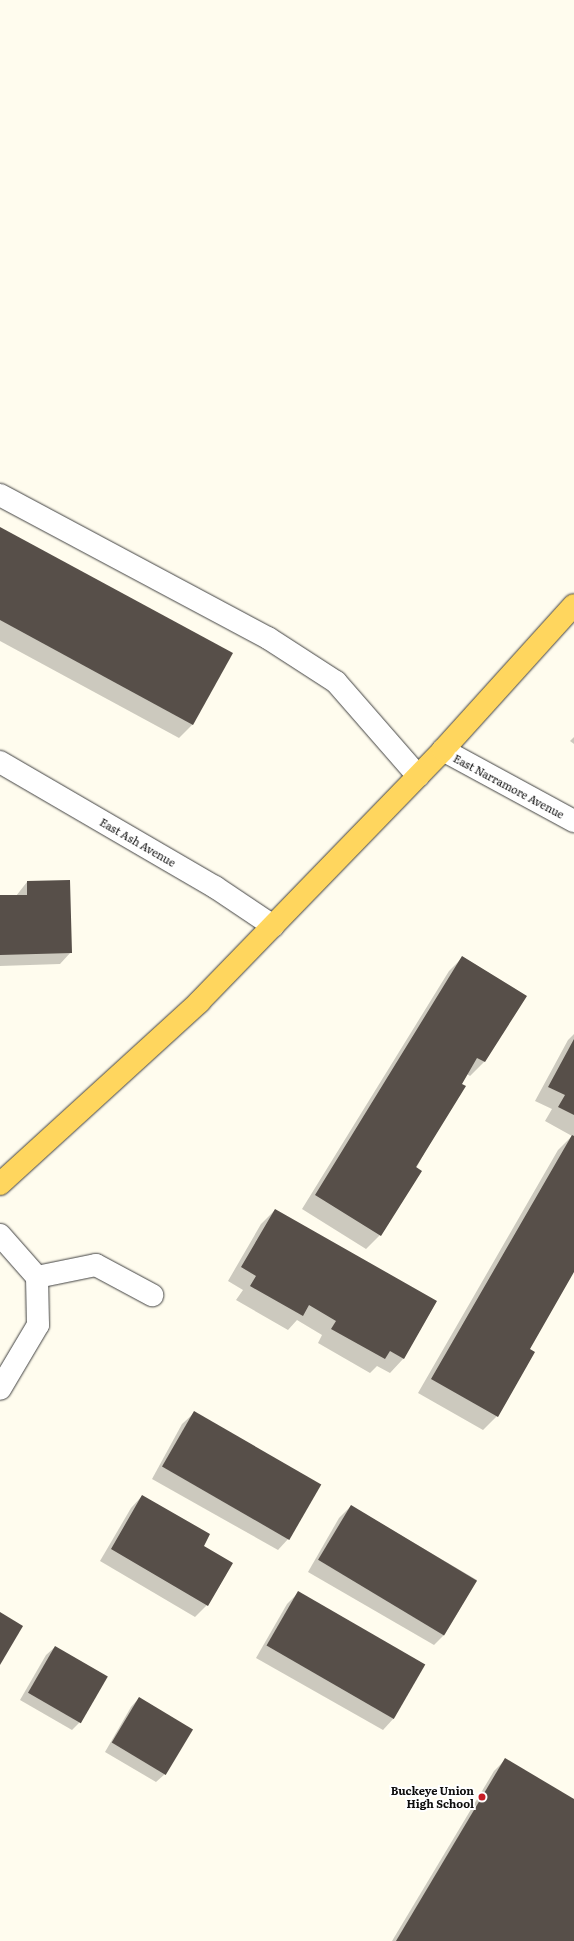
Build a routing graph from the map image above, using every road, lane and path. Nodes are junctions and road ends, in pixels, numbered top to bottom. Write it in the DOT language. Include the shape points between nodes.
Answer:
graph roads {
  1 [pos="0,495"];
  2 [pos="574,605"];
  3 [pos="443,750"];
  4 [pos="0,762"];
  5 [pos="418,776"];
  6 [pos="574,821"];
  7 [pos="273,926"];
  8 [pos="0,1184"];
  9 [pos="0,1235"];
  10 [pos="37,1277"];
  11 [pos="152,1295"];
  12 [pos="0,1389"];
  1 -- 5 [label="street" via="268,638 336,682"];
  2 -- 3 [label="main road"];
  3 -- 5 [label="main road"];
  3 -- 6 [label="street, East Narramore Avenue"];
  4 -- 7 [label="street, East Ash Avenue" via="215,887"];
  5 -- 7 [label="main road"];
  7 -- 8 [label="main road" via="199,1002"];
  9 -- 10 [label="street"];
  10 -- 11 [label="street" via="96,1265"];
  10 -- 12 [label="street" via="38,1325"];
}
